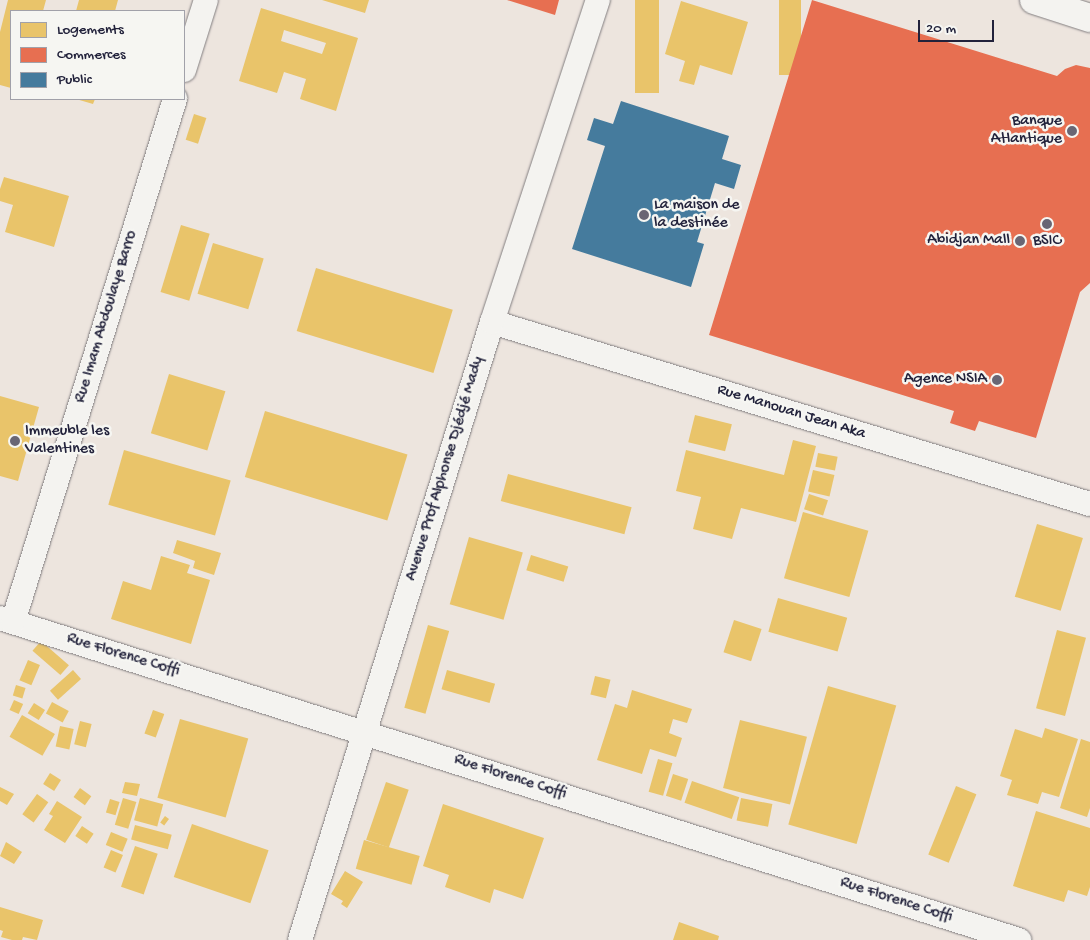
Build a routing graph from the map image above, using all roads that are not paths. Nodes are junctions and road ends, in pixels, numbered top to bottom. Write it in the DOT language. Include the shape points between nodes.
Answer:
graph roads {
  1 [pos="206,0"];
  2 [pos="598,0"];
  3 [pos="1046,2"];
  4 [pos="1090,18"];
  5 [pos="185,67"];
  6 [pos="175,100"];
  7 [pos="492,322"];
  8 [pos="1090,504"];
  9 [pos="6,620"];
  10 [pos="364,732"];
  11 [pos="300,940"];
  12 [pos="1019,940"];
  1 -- 5 [label="street"];
  2 -- 7 [label="street, Avenue Prof Alphonse Djédjé Mady"];
  3 -- 4 [label="street"];
  6 -- 9 [label="street, Rue Imam Abdoulaye Barro"];
  7 -- 8 [label="street, Rue Manouan Jean Aka"];
  7 -- 10 [label="street, Avenue Prof Alphonse Djédjé Mady"];
  9 -- 10 [label="street, Rue Florence Coffi"];
  10 -- 11 [label="street, Avenue Prof Alphonse Djédjé Mady"];
  10 -- 12 [label="street, Rue Florence Coffi"];
}
